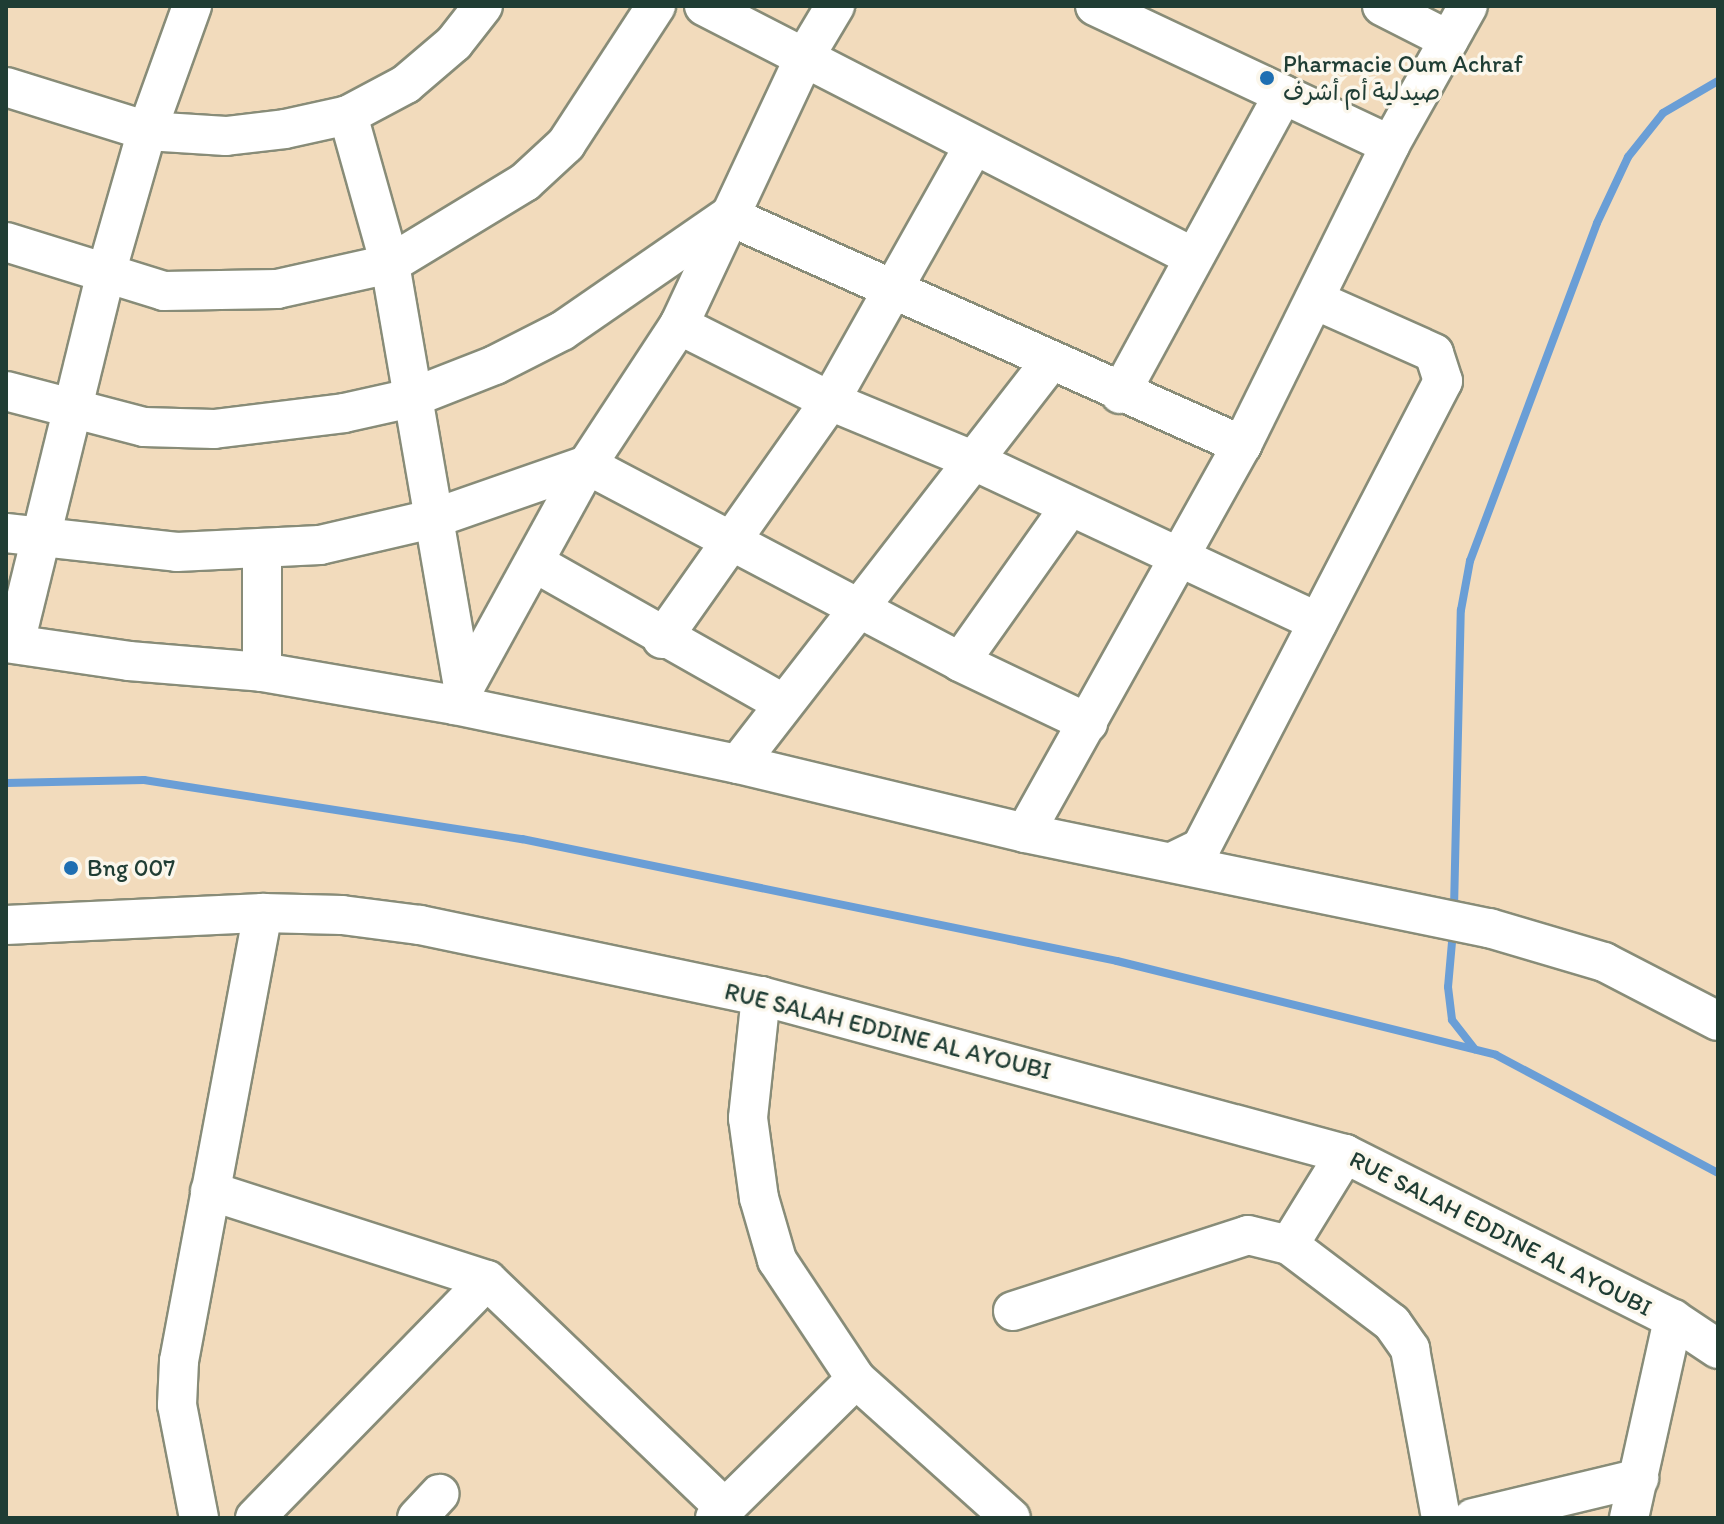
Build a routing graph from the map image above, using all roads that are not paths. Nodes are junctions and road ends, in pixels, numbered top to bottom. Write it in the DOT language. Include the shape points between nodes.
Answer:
graph roads {
  1 [pos="192,6"];
  2 [pos="483,6"];
  3 [pos="656,6"];
  4 [pos="704,6"];
  5 [pos="1382,6"];
  6 [pos="1468,6"];
  7 [pos="834,7"];
  8 [pos="1100,7"];
  9 [pos="1449,40"];
  10 [pos="804,58"];
  11 [pos="6,87"];
  12 [pos="1283,95"];
  13 [pos="348,115"];
  14 [pos="147,131"];
  15 [pos="1390,145"];
  16 [pos="973,147"];
  17 [pos="729,216"];
  18 [pos="6,242"];
  19 [pos="1193,257"];
  20 [pos="390,264"];
  21 [pos="105,277"];
  22 [pos="895,293"];
  23 [pos="1315,300"];
  24 [pos="679,325"];
  25 [pos="1050,362"];
  26 [pos="6,391"];
  27 [pos="1120,394"];
  28 [pos="411,398"];
  29 [pos="830,401"];
  30 [pos="74,412"];
  31 [pos="1242,445"];
  32 [pos="970,459"];
  33 [pos="587,465"];
  34 [pos="1069,508"];
  35 [pos="432,519"];
  36 [pos="22,536"];
  37 [pos="733,540"];
  38 [pos="262,550"];
  39 [pos="1181,556"];
  40 [pos="535,563"];
  41 [pos="857,608"];
  42 [pos="1318,622"];
  43 [pos="662,639"];
  44 [pos="10,643"];
  45 [pos="960,662"];
  46 [pos="262,672"];
  47 [pos="459,695"];
  48 [pos="781,702"];
  49 [pos="1088,723"];
  50 [pos="738,764"];
  51 [pos="1025,833"];
  52 [pos="1174,861"];
  53 [pos="263,913"];
  54 [pos="6,925"];
  55 [pos="761,996"];
  56 [pos="1718,1021"];
  57 [pos="1345,1154"];
  58 [pos="210,1191"];
  59 [pos="1289,1245"];
  60 [pos="487,1280"];
  61 [pos="1013,1311"];
  62 [pos="1673,1319"];
  63 [pos="1718,1349"];
  64 [pos="856,1379"];
  65 [pos="1639,1478"];
  66 [pos="720,1513"];
  67 [pos="199,1518"];
  68 [pos="255,1518"];
  69 [pos="1011,1518"];
  70 [pos="1441,1518"];
  71 [pos="1473,1518"];
  72 [pos="1629,1518"];
  1 -- 14 [label="street"];
  2 -- 13 [label="street" via="454,43 406,84"];
  3 -- 20 [label="street" via="566,144 525,182"];
  4 -- 10 [label="street"];
  5 -- 9 [label="street"];
  6 -- 9 [label="street"];
  7 -- 10 [label="street"];
  8 -- 12 [label="street"];
  9 -- 15 [label="street"];
  10 -- 16 [label="street"];
  10 -- 17 [label="street"];
  11 -- 14 [label="street"];
  12 -- 15 [label="street"];
  12 -- 19 [label="street"];
  13 -- 14 [label="street" via="226,136"];
  13 -- 20 [label="street"];
  14 -- 21 [label="street"];
  15 -- 23 [label="street"];
  16 -- 19 [label="street"];
  16 -- 22 [label="street"];
  17 -- 22 [label="street"];
  17 -- 24 [label="street"];
  17 -- 28 [label="street" via="562,331"];
  18 -- 21 [label="street"];
  19 -- 27 [label="street"];
  20 -- 21 [label="street" via="277,289 219,292 164,291"];
  20 -- 28 [label="street"];
  21 -- 30 [label="street"];
  22 -- 25 [label="street"];
  22 -- 29 [label="street"];
  23 -- 31 [label="street"];
  23 -- 42 [label="street" via="1434,353 1443,370 1443,381"];
  24 -- 29 [label="street"];
  24 -- 33 [label="street"];
  25 -- 27 [label="street"];
  25 -- 32 [label="street"];
  26 -- 30 [label="street"];
  27 -- 31 [label="street"];
  28 -- 30 [label="street" via="344,413 214,429 144,427"];
  28 -- 35 [label="street"];
  29 -- 32 [label="street"];
  29 -- 37 [label="street"];
  30 -- 36 [label="street"];
  31 -- 39 [label="street"];
  32 -- 34 [label="street"];
  32 -- 41 [label="street"];
  33 -- 35 [label="street"];
  33 -- 37 [label="street"];
  33 -- 40 [label="street"];
  34 -- 39 [label="street"];
  34 -- 45 [label="street"];
  35 -- 38 [label="street" via="320,545"];
  35 -- 47 [label="street"];
  36 -- 38 [label="street" via="177,552"];
  36 -- 44 [label="street"];
  37 -- 41 [label="street"];
  37 -- 43 [label="street"];
  38 -- 46 [label="street"];
  39 -- 42 [label="street"];
  39 -- 49 [label="street"];
  40 -- 43 [label="street"];
  40 -- 47 [label="street"];
  41 -- 45 [label="street"];
  41 -- 48 [label="street"];
  42 -- 52 [label="street" via="1201,848"];
  43 -- 48 [label="street"];
  44 -- 46 [label="street" via="129,661"];
  45 -- 49 [label="street"];
  46 -- 47 [label="street"];
  47 -- 50 [label="street"];
  48 -- 50 [label="street"];
  49 -- 51 [label="street"];
  50 -- 51 [label="street"];
  51 -- 52 [label="street"];
  52 -- 56 [label="street" via="1489,928 1604,962"];
  53 -- 54 [label="street, RUE SALAH EDDINE AL AYOUBI"];
  53 -- 55 [label="street, RUE SALAH EDDINE AL AYOUBI" via="342,915 420,925"];
  53 -- 58 [label="street"];
  55 -- 57 [label="street, RUE SALAH EDDINE AL AYOUBI"];
  55 -- 64 [label="street" via="748,1118 759,1198 777,1260"];
  57 -- 59 [label="street"];
  57 -- 62 [label="street, RUE SALAH EDDINE AL AYOUBI"];
  58 -- 60 [label="street"];
  58 -- 67 [label="street" via="179,1361 177,1405"];
  59 -- 61 [label="street" via="1248,1235"];
  59 -- 70 [label="street" via="1392,1323 1410,1349"];
  60 -- 66 [label="street"];
  60 -- 68 [label="street"];
  62 -- 63 [label="street, RUE SALAH EDDINE AL AYOUBI"];
  62 -- 65 [label="street"];
  64 -- 66 [label="street"];
  64 -- 69 [label="street"];
  65 -- 71 [label="street"];
  65 -- 72 [label="street"];
}
